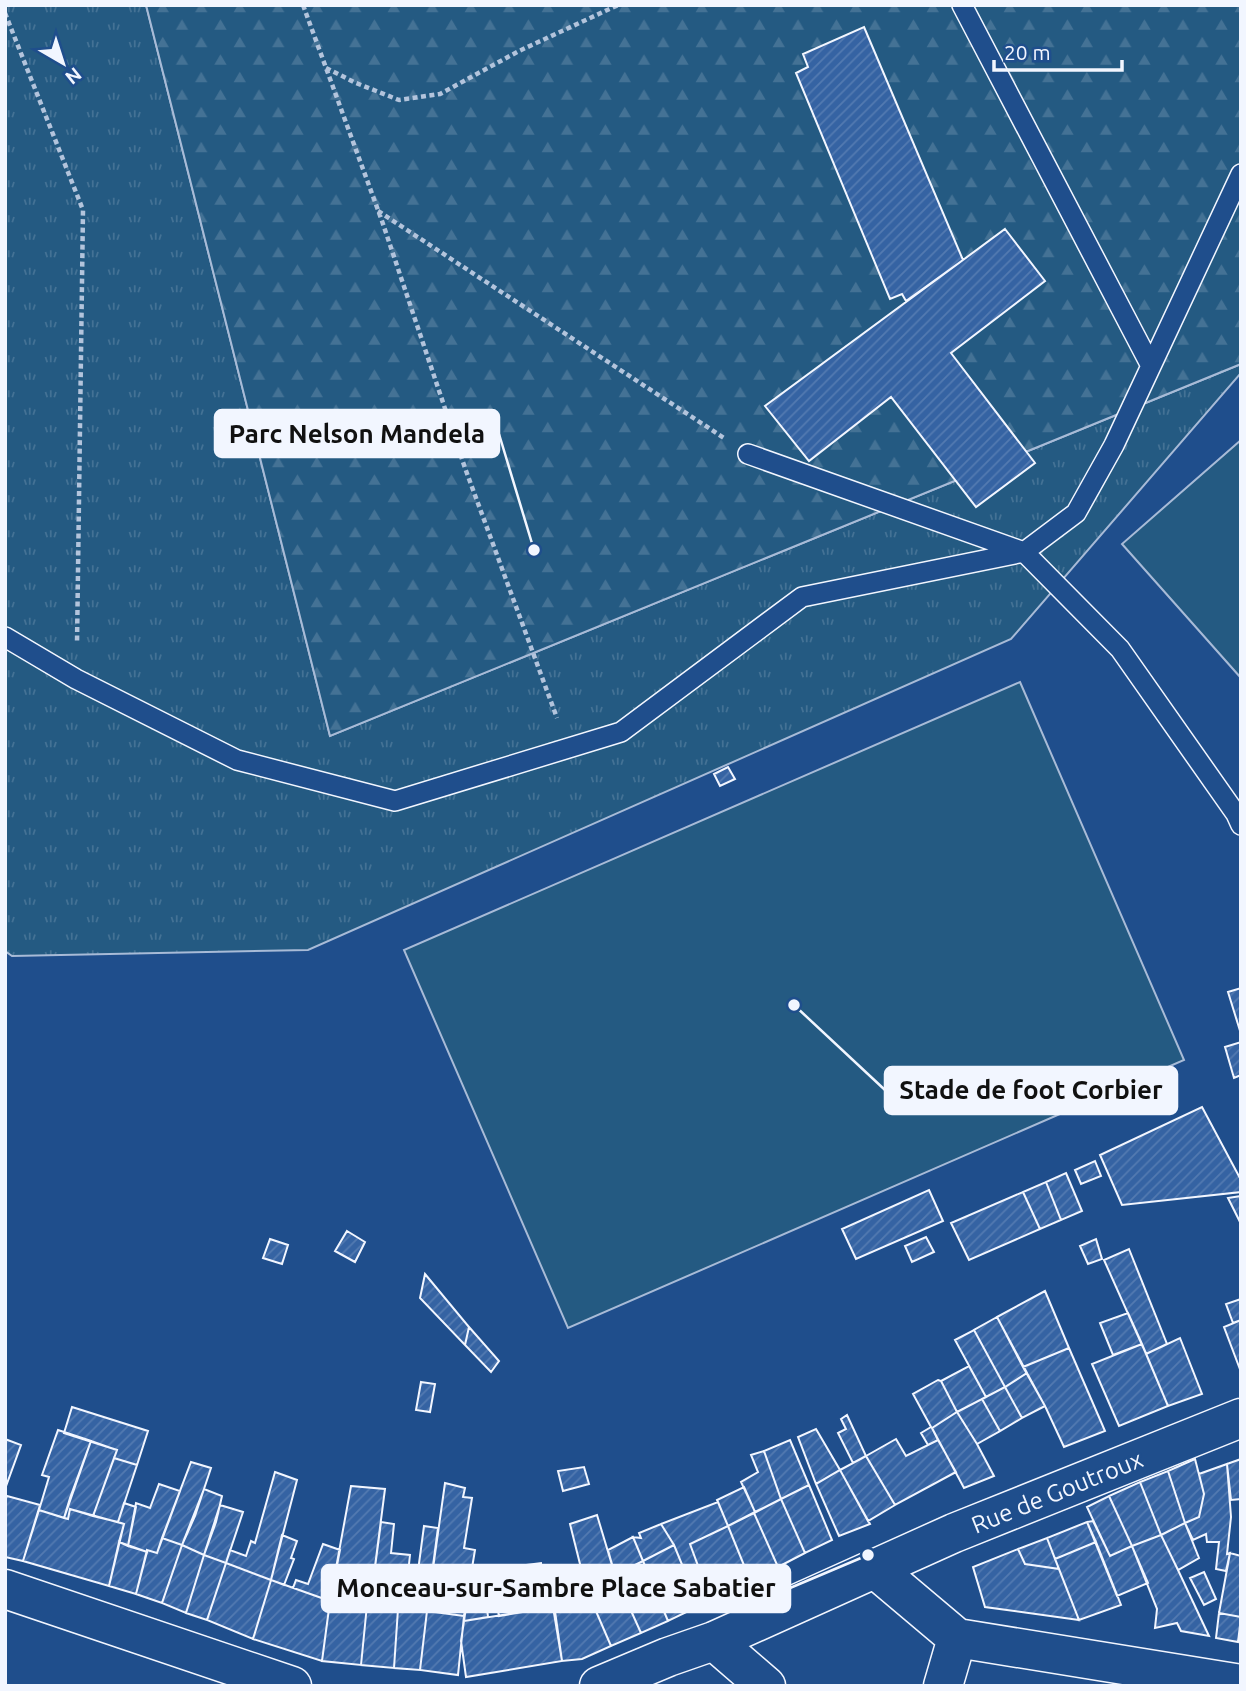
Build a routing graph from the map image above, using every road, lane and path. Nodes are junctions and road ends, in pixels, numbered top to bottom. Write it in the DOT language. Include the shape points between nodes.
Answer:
graph roads {
  1 [pos="303,5"];
  2 [pos="618,5"];
  3 [pos="962,5"];
  4 [pos="5,13"];
  5 [pos="326,68"];
  6 [pos="1241,174"];
  7 [pos="378,211"];
  8 [pos="1151,366"];
  9 [pos="748,453"];
  10 [pos="1024,552"];
  11 [pos="5,637"];
  12 [pos="76,679"];
  13 [pos="568,748"];
  14 [pos="1241,825"];
  15 [pos="1241,1418"];
  16 [pos="874,1568"];
  17 [pos="5,1589"];
  18 [pos="957,1638"];
  19 [pos="714,1641"];
  20 [pos="1241,1684"];
  21 [pos="292,1686"];
  22 [pos="599,1686"];
  23 [pos="766,1686"];
  24 [pos="943,1686"];
  1 -- 5 [label="path"];
  2 -- 5 [label="path" via="440,94 400,100"];
  3 -- 8 [label="lane"];
  4 -- 12 [label="path" via="83,210"];
  5 -- 7 [label="path"];
  6 -- 8 [label="lane"];
  7 -- 9 [label="path"];
  7 -- 13 [label="path" via="465,468"];
  8 -- 10 [label="lane" via="1076,513"];
  9 -- 10 [label="lane"];
  10 -- 13 [label="lane" via="802,597 621,732"];
  10 -- 14 [label="lane" via="1120,649"];
  11 -- 12 [label="lane"];
  12 -- 13 [label="lane" via="237,760 395,801"];
  15 -- 16 [label="street, Rue de Goutroux"];
  16 -- 18 [label="street"];
  16 -- 19 [label="street, Rue de Goutroux"];
  17 -- 21 [label="street"];
  18 -- 20 [label="street"];
  18 -- 24 [label="street"];
  19 -- 22 [label="street, Rue de Goutroux"];
  19 -- 23 [label="street"];
}
